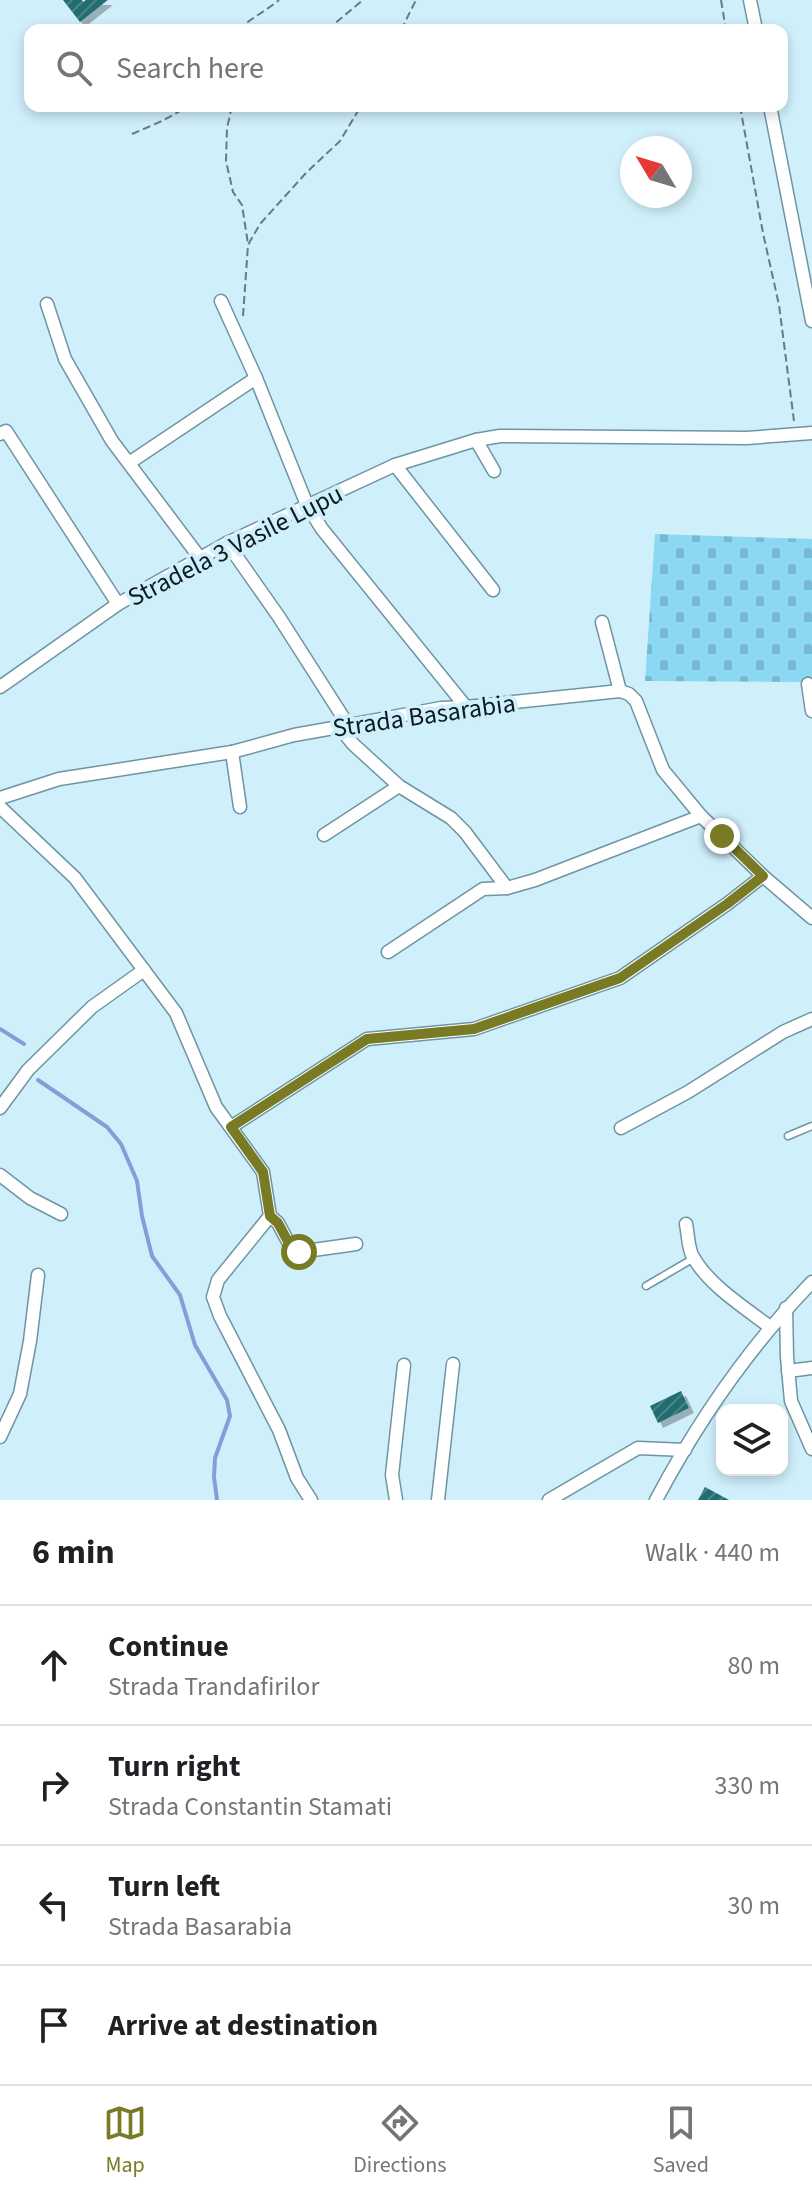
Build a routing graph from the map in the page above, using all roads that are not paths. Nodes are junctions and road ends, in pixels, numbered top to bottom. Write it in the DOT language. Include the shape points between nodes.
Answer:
graph roads {
  1 [pos="750,0"];
  2 [pos="755,24"];
  3 [pos="771,112"];
  4 [pos="221,301"];
  5 [pos="47,304"];
  6 [pos="812,321"];
  7 [pos="256,378"];
  8 [pos="812,433"];
  9 [pos="0,434"];
  10 [pos="476,440"];
  11 [pos="129,463"];
  12 [pos="395,465"];
  13 [pos="494,471"];
  14 [pos="307,505"];
  15 [pos="227,543"];
  16 [pos="200,558"];
  17 [pos="493,590"];
  18 [pos="118,604"];
  19 [pos="602,622"];
  20 [pos="808,684"];
  21 [pos="0,687"];
  22 [pos="620,691"];
  23 [pos="466,707"];
  24 [pos="812,711"];
  25 [pos="344,726"];
  26 [pos="232,752"];
  27 [pos="399,786"];
  28 [pos="0,798"];
  29 [pos="0,807"];
  30 [pos="240,807"];
  31 [pos="701,816"];
  32 [pos="324,835"];
  33 [pos="763,876"];
  34 [pos="507,888"];
  35 [pos="812,918"];
  36 [pos="388,952"];
  37 [pos="144,970"];
  38 [pos="812,1019"];
  39 [pos="0,1108"];
  40 [pos="812,1126"];
  41 [pos="231,1127"];
  42 [pos="621,1128"];
  43 [pos="788,1136"];
  44 [pos="0,1175"];
  45 [pos="61,1214"];
  46 [pos="270,1216"];
  47 [pos="686,1224"];
  48 [pos="356,1244"];
  49 [pos="694,1258"];
  50 [pos="38,1275"];
  51 [pos="812,1282"];
  52 [pos="646,1286"];
  53 [pos="786,1308"];
  54 [pos="770,1327"];
  55 [pos="453,1364"];
  56 [pos="404,1365"];
  57 [pos="812,1368"];
  58 [pos="788,1371"];
  59 [pos="0,1437"];
  60 [pos="812,1449"];
  61 [pos="685,1450"];
  62 [pos="311,1500"];
  63 [pos="396,1500"];
  64 [pos="438,1500"];
  65 [pos="549,1500"];
  66 [pos="656,1500"];
  1 -- 2 [label="street"];
  3 -- 6 [label="street"];
  4 -- 7 [label="street"];
  5 -- 11 [label="street" via="71,370"];
  7 -- 11 [label="street"];
  7 -- 14 [label="street"];
  8 -- 10 [label="street, Stradela 3 Vasile Lupu"];
  9 -- 18 [label="street" via="6,431"];
  10 -- 12 [label="street, Stradela 3 Vasile Lupu"];
  10 -- 13 [label="street"];
  11 -- 16 [label="street"];
  12 -- 14 [label="street, Stradela 3 Vasile Lupu"];
  12 -- 17 [label="street"];
  14 -- 15 [label="street, Stradela 3 Vasile Lupu"];
  14 -- 23 [label="street"];
  15 -- 16 [label="street, Stradela 3 Vasile Lupu"];
  15 -- 25 [label="street"];
  16 -- 18 [label="street, Stradela 3 Vasile Lupu"];
  18 -- 21 [label="street, Stradela 3 Vasile Lupu"];
  19 -- 22 [label="street"];
  20 -- 24 [label="street"];
  22 -- 23 [label="street, Strada Basarabia"];
  22 -- 31 [label="street" via="636,701 663,770"];
  23 -- 25 [label="street, Strada Basarabia"];
  25 -- 26 [label="street, Strada Basarabia"];
  25 -- 27 [label="street" via="353,744"];
  26 -- 28 [label="street, Strada Basarabia" via="59,779"];
  26 -- 30 [label="street"];
  27 -- 32 [label="street"];
  27 -- 34 [label="street" via="451,818"];
  29 -- 37 [label="street" via="75,878"];
  31 -- 33 [label="street"];
  31 -- 34 [label="street"];
  33 -- 35 [label="street"];
  33 -- 41 [label="street" via="620,978 474,1029 367,1039"];
  34 -- 36 [label="street" via="483,889"];
  37 -- 39 [label="street" via="92,1007 28,1070"];
  37 -- 41 [label="street" via="176,1013 216,1107"];
  38 -- 42 [label="street"];
  40 -- 43 [label="lane"];
  41 -- 46 [label="street" via="263,1172"];
  44 -- 45 [label="street"];
  46 -- 48 [label="street" via="293,1251"];
  46 -- 62 [label="street" via="218,1280 213,1297"];
  47 -- 49 [label="street"];
  49 -- 52 [label="lane"];
  49 -- 54 [label="street" via="718,1286"];
  50 -- 59 [label="street" via="20,1394"];
  51 -- 53 [label="street"];
  53 -- 54 [label="street"];
  53 -- 58 [label="street"];
  54 -- 61 [label="street"];
  55 -- 64 [label="street"];
  56 -- 63 [label="street" via="392,1475"];
  57 -- 58 [label="street"];
  58 -- 60 [label="street" via="791,1401"];
  61 -- 65 [label="street" via="638,1448"];
  61 -- 66 [label="street"];
}
